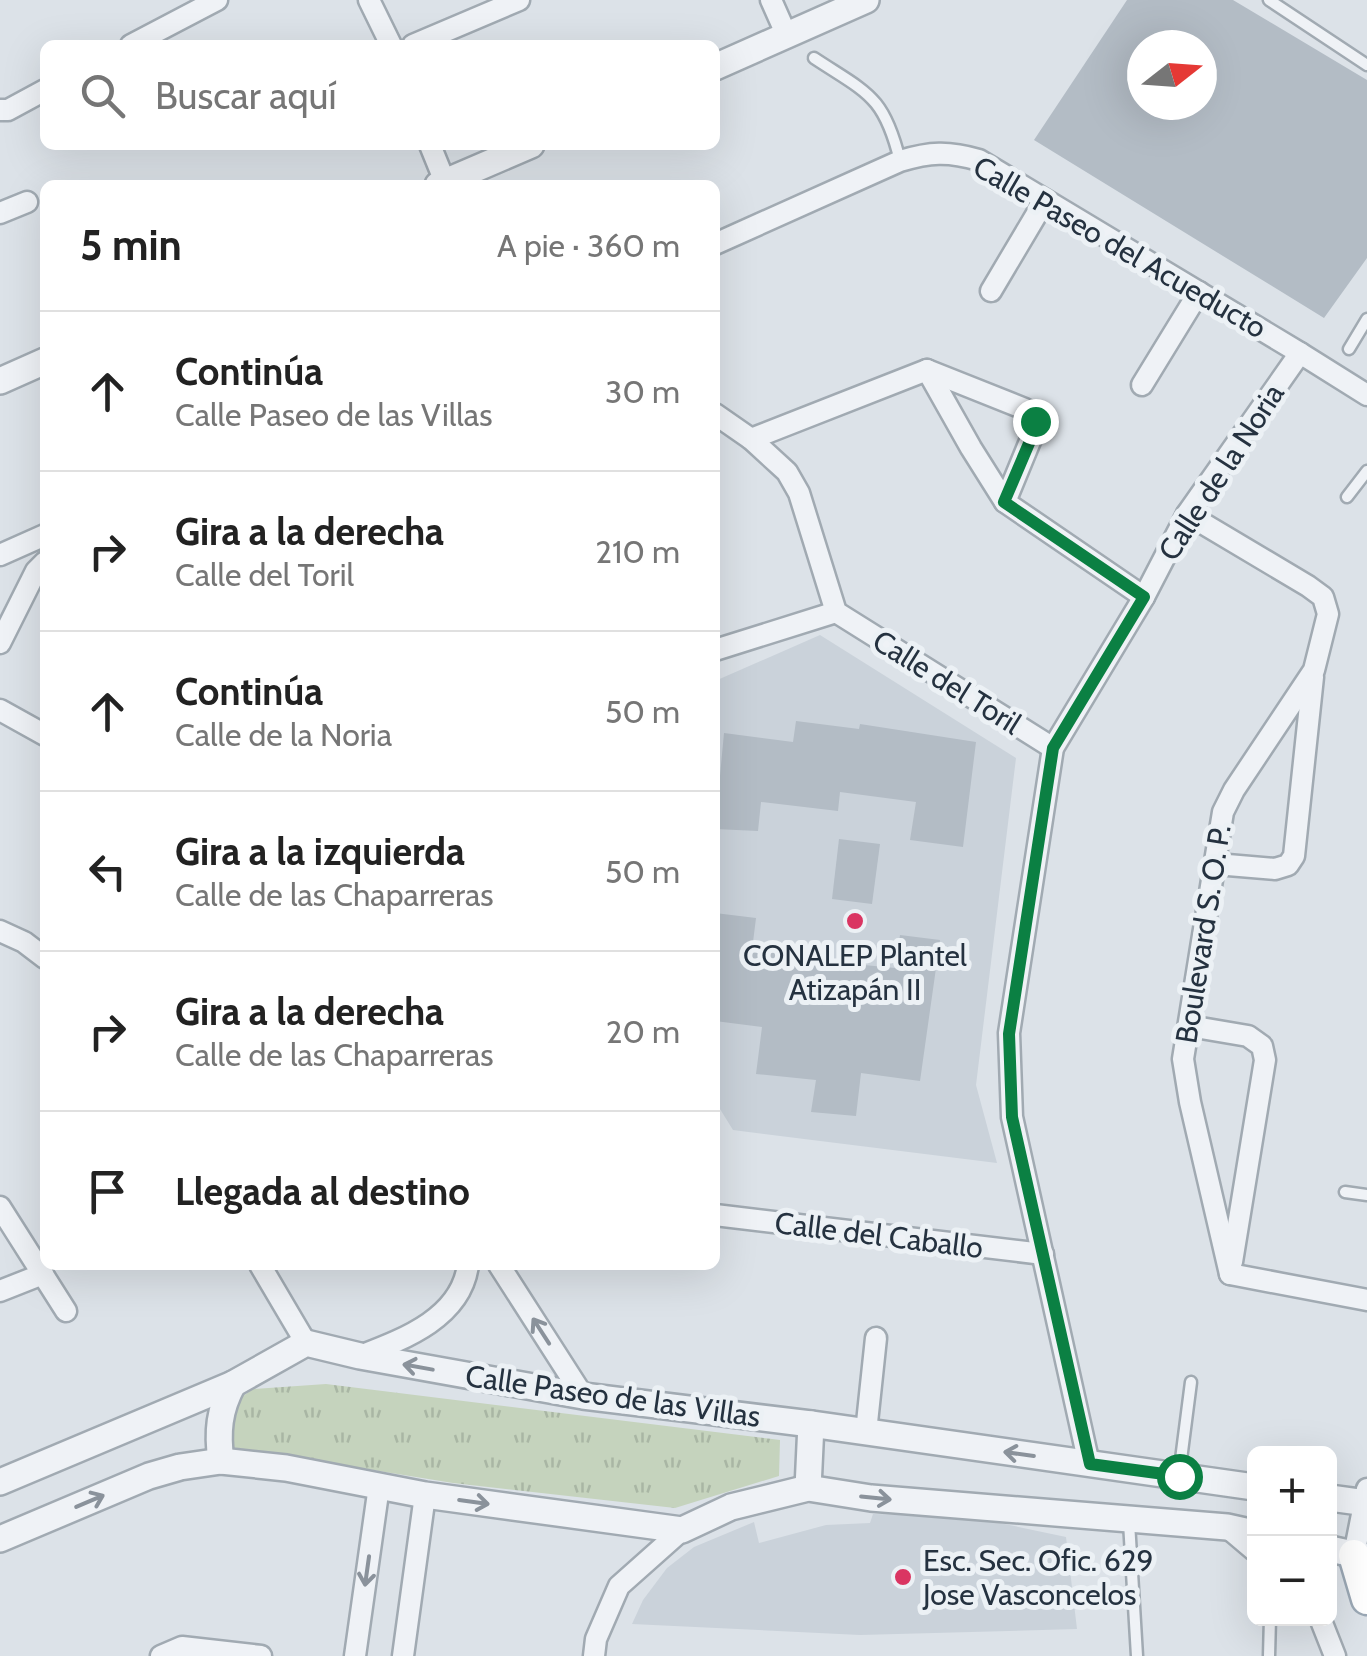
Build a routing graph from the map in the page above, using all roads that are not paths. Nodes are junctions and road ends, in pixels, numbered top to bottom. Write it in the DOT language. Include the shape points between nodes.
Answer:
graph roads {
  1 [pos="217,0"];
  2 [pos="370,0"];
  3 [pos="519,0"];
  4 [pos="771,0"];
  5 [pos="866,0"];
  6 [pos="1269,0"];
  7 [pos="787,36"];
  8 [pos="141,40"];
  9 [pos="389,40"];
  10 [pos="425,40"];
  11 [pos="814,58"];
  12 [pos="1367,64"];
  13 [pos="720,65"];
  14 [pos="40,92"];
  15 [pos="4,110"];
  16 [pos="431,150"];
  17 [pos="520,150"];
  18 [pos="900,160"];
  19 [pos="440,180"];
  20 [pos="450,180"];
  21 [pos="1045,200"];
  22 [pos="27,202"];
  23 [pos="0,213"];
  24 [pos="720,242"];
  25 [pos="991,291"];
  26 [pos="1198,292"];
  27 [pos="1367,318"];
  28 [pos="1349,349"];
  29 [pos="1300,352"];
  30 [pos="40,363"];
  31 [pos="927,370"];
  32 [pos="0,382"];
  33 [pos="1142,385"];
  34 [pos="1367,395"];
  35 [pos="720,417"];
  36 [pos="751,439"];
  37 [pos="1367,472"];
  38 [pos="1348,497"];
  39 [pos="1004,502"];
  40 [pos="1187,514"];
  41 [pos="40,537"];
  42 [pos="0,555"];
  43 [pos="40,567"];
  44 [pos="1144,597"];
  45 [pos="836,612"];
  46 [pos="0,643"];
  47 [pos="720,648"];
  48 [pos="1314,670"];
  49 [pos="0,710"];
  50 [pos="40,732"];
  51 [pos="1053,748"];
  52 [pos="1216,864"];
  53 [pos="0,931"];
  54 [pos="40,954"];
  55 [pos="1188,1026"];
  56 [pos="1345,1192"];
  57 [pos="1367,1195"];
  58 [pos="0,1207"];
  59 [pos="720,1216"];
  60 [pos="1044,1254"];
  61 [pos="40,1268"];
  62 [pos="41,1270"];
  63 [pos="263,1270"];
  64 [pos="467,1270"];
  65 [pos="502,1270"];
  66 [pos="44,1274"];
  67 [pos="1230,1274"];
  68 [pos="0,1291"];
  69 [pos="1367,1300"];
  70 [pos="66,1311"];
  71 [pos="876,1338"];
  72 [pos="306,1343"];
  73 [pos="360,1356"];
  74 [pos="1191,1382"];
  75 [pos="233,1384"];
  76 [pos="583,1396"];
  77 [pos="810,1424"];
  78 [pos="866,1432"];
  79 [pos="220,1460"];
  80 [pos="1090,1464"];
  81 [pos="1179,1476"];
  82 [pos="0,1482"];
  83 [pos="378,1486"];
  84 [pos="1243,1486"];
  85 [pos="808,1488"];
  86 [pos="425,1495"];
  87 [pos="1337,1498"];
  88 [pos="1366,1498"];
  89 [pos="1129,1519"];
  90 [pos="1227,1527"];
  91 [pos="682,1530"];
  92 [pos="1247,1531"];
  93 [pos="0,1539"];
  94 [pos="1247,1544"];
  95 [pos="1350,1554"];
  96 [pos="1367,1598"];
  97 [pos="1270,1626"];
  98 [pos="1323,1626"];
  99 [pos="181,1651"];
  100 [pos="161,1656"];
  101 [pos="261,1656"];
  102 [pos="355,1656"];
  103 [pos="403,1656"];
  104 [pos="594,1656"];
  105 [pos="1138,1656"];
  106 [pos="1269,1656"];
  107 [pos="1335,1656"];
  1 -- 8 [label="street"];
  2 -- 9 [label="street"];
  3 -- 10 [label="street"];
  4 -- 7 [label="street"];
  5 -- 7 [label="street"];
  6 -- 12 [label="lane"];
  7 -- 13 [label="street"];
  11 -- 18 [label="lane" via="872,96"];
  14 -- 15 [label="street"];
  16 -- 19 [label="street"];
  17 -- 20 [label="street"];
  18 -- 21 [label="street, Calle Paseo del Acueducto" via="926,153 978,160"];
  18 -- 24 [label="street, Calle Paseo del Acueducto"];
  21 -- 25 [label="street"];
  21 -- 26 [label="street, Calle Paseo del Acueducto"];
  22 -- 23 [label="street"];
  26 -- 29 [label="street, Calle Paseo del Acueducto"];
  26 -- 33 [label="street"];
  27 -- 28 [label="lane"];
  29 -- 34 [label="street"];
  29 -- 40 [label="street, Calle de la Noria"];
  30 -- 32 [label="street"];
  31 -- 36 [label="street"];
  31 -- 39 [label="street"];
  31 -- 39 [label="street" via="1025,409 1035,421"];
  35 -- 36 [label="street"];
  36 -- 45 [label="street" via="799,494"];
  37 -- 38 [label="lane"];
  39 -- 44 [label="street"];
  40 -- 44 [label="street, Calle de la Noria"];
  40 -- 48 [label="street, Boulevard S. O. P." via="1323,597 1328,614"];
  41 -- 42 [label="street"];
  43 -- 46 [label="street"];
  44 -- 51 [label="street, Calle de la Noria"];
  45 -- 47 [label="street"];
  45 -- 51 [label="street, Calle del Toril"];
  48 -- 52 [label="street, Boulevard S. O. P." via="1222,812"];
  48 -- 52 [label="street" via="1294,856 1275,869"];
  49 -- 50 [label="street"];
  51 -- 60 [label="street, Calle del Toril" via="1009,1034 1012,1117"];
  52 -- 55 [label="street, Boulevard S. O. P."];
  53 -- 54 [label="street"];
  55 -- 67 [label="street, Boulevard S. O. P." via="1183,1060 1190,1102"];
  55 -- 67 [label="street" via="1248,1036 1262,1046 1265,1060"];
  56 -- 57 [label="lane"];
  58 -- 61 [label="street"];
  59 -- 60 [label="street, Calle del Caballo"];
  60 -- 80 [label="street, Calle del Toril"];
  62 -- 66 [label="street"];
  63 -- 72 [label="street"];
  64 -- 73 [label="street" via="448,1308 409,1337"];
  76 -- 65 [label="street, one-way"];
  66 -- 68 [label="street"];
  66 -- 70 [label="street"];
  67 -- 69 [label="street"];
  71 -- 78 [label="street"];
  72 -- 73 [label="street, Calle Paseo de las Villas"];
  72 -- 75 [label="street"];
  76 -- 73 [label="street, Calle Paseo de las Villas, one-way"];
  74 -- 81 [label="lane"];
  75 -- 79 [label="street" via="219,1419"];
  75 -- 82 [label="street"];
  76 -- 77 [label="street, Calle Paseo de las Villas"];
  77 -- 78 [label="street, Calle Paseo de las Villas"];
  77 -- 85 [label="street"];
  80 -- 78 [label="street, Calle Paseo de las Villas, one-way"];
  79 -- 83 [label="street"];
  93 -- 79 [label="street, one-way" via="149,1476"];
  80 -- 81 [label="street, Calle Paseo de las Villas"];
  81 -- 84 [label="street, Calle Paseo de las Villas"];
  83 -- 86 [label="street"];
  83 -- 102 [label="street, one-way"];
  84 -- 90 [label="street"];
  85 -- 89 [label="street, one-way"];
  85 -- 91 [label="street" via="731,1507"];
  86 -- 91 [label="street, one-way"];
  86 -- 103 [label="street"];
  87 -- 88 [label="street"];
  88 -- 95 [label="street"];
  89 -- 90 [label="street"];
  89 -- 105 [label="lane"];
  90 -- 92 [label="street"];
  90 -- 94 [label="street"];
  91 -- 104 [label="street" via="619,1586"];
  95 -- 96 [label="main road"];
  97 -- 106 [label="lane"];
  98 -- 107 [label="street"];
  99 -- 100 [label="street"];
  99 -- 101 [label="street"];
}
